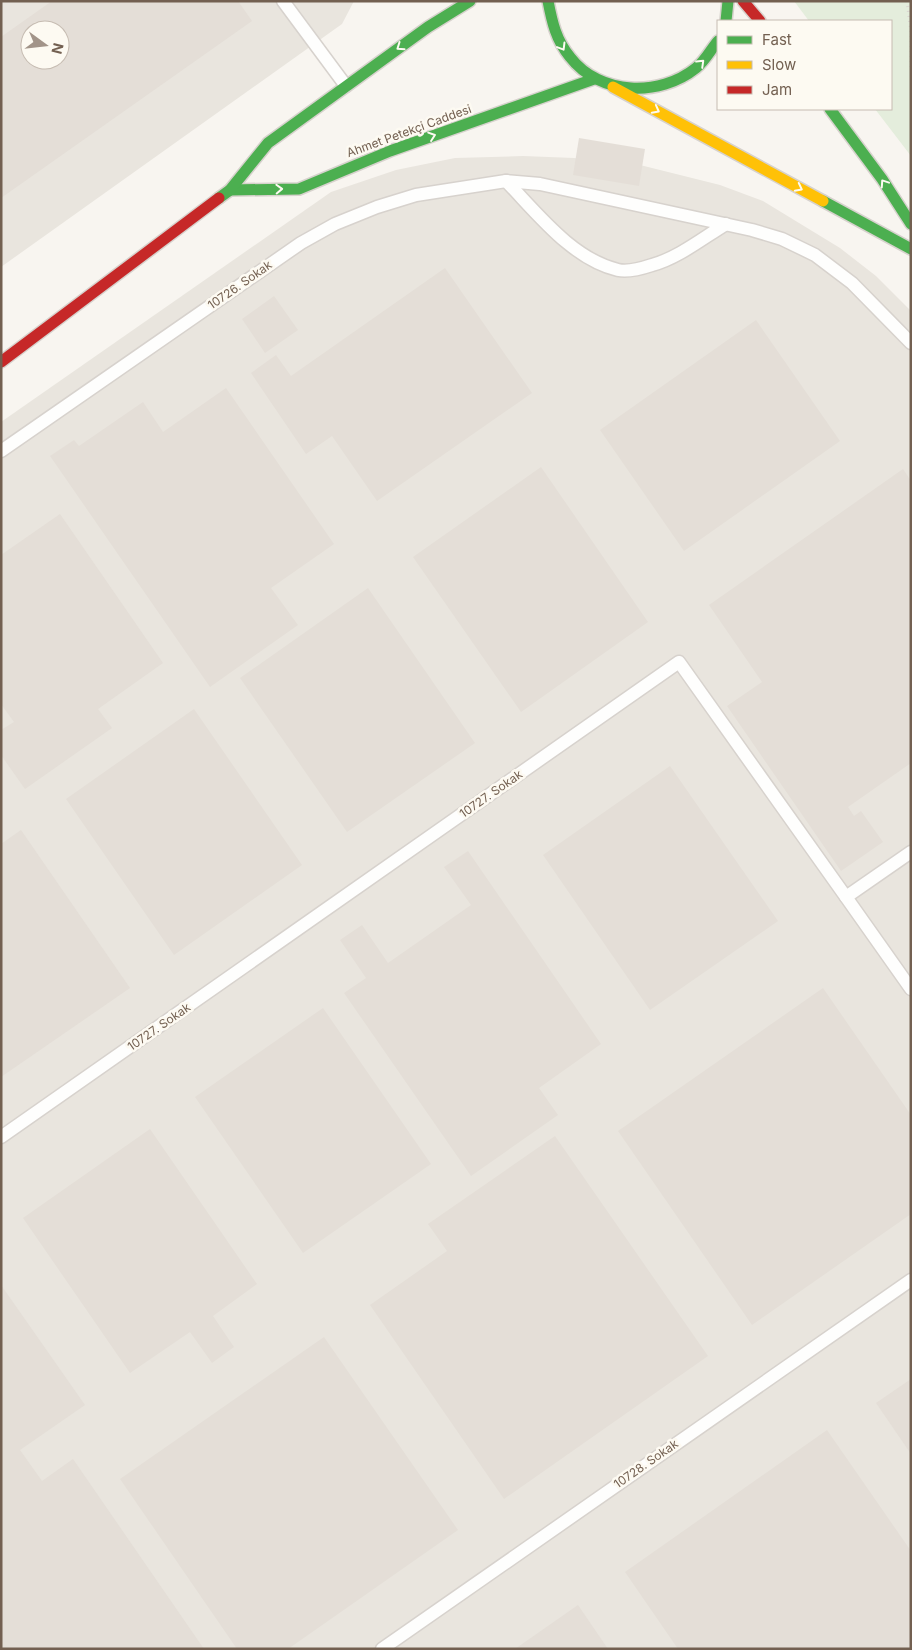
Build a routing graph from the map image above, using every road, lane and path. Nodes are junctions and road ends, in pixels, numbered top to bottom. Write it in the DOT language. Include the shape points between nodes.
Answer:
graph roads {
  1 [pos="283,1"];
  2 [pos="470,1"];
  3 [pos="548,1"];
  4 [pos="728,1"];
  5 [pos="743,1"];
  6 [pos="907,1"];
  7 [pos="434,10"];
  8 [pos="726,20"];
  9 [pos="759,20"];
  10 [pos="428,27"];
  11 [pos="911,32"];
  12 [pos="911,36"];
  13 [pos="717,43"];
  14 [pos="911,70"];
  15 [pos="594,79"];
  16 [pos="346,86"];
  17 [pos="613,87"];
  18 [pos="831,110"];
  19 [pos="506,180"];
  20 [pos="230,190"];
  21 [pos="726,224"];
  22 [pos="911,224"];
  23 [pos="911,249"];
  24 [pos="911,343"];
  25 [pos="1,362"];
  26 [pos="1,451"];
  27 [pos="911,852"];
  28 [pos="846,897"];
  29 [pos="911,989"];
  30 [pos="1,1138"];
  31 [pos="911,1280"];
  32 [pos="382,1649"];
  1 -- 16 [label="lane"];
  2 -- 10 [label="street"];
  3 -- 15 [label="street, one-way" via="554,34 564,52"];
  4 -- 8 [label="street"];
  5 -- 9 [label="street"];
  6 -- 11 [label="path"];
  7 -- 10 [label="street"];
  10 -- 16 [label="street, one-way"];
  12 -- 14 [label="path"];
  17 -- 13 [label="street, one-way" via="640,90 673,83 706,60"];
  15 -- 17 [label="street"];
  20 -- 15 [label="street, Ahmet Petekçi Caddesi, one-way" via="299,188 390,151"];
  16 -- 20 [label="street" via="268,143"];
  17 -- 23 [label="street, one-way"];
  22 -- 18 [label="street, one-way"];
  19 -- 21 [label="lane, 10726. Sokak" via="556,187"];
  19 -- 21 [label="lane" via="592,261 620,270 653,265"];
  19 -- 26 [label="lane, 10726. Sokak" via="416,195 335,224 293,248"];
  20 -- 25 [label="street"];
  21 -- 24 [label="lane, 10726. Sokak" via="782,239 815,255 852,282"];
  27 -- 28 [label="lane"];
  28 -- 29 [label="lane"];
  28 -- 30 [label="lane, 10727. Sokak" via="679,662"];
  31 -- 32 [label="lane, 10728. Sokak"];
}
